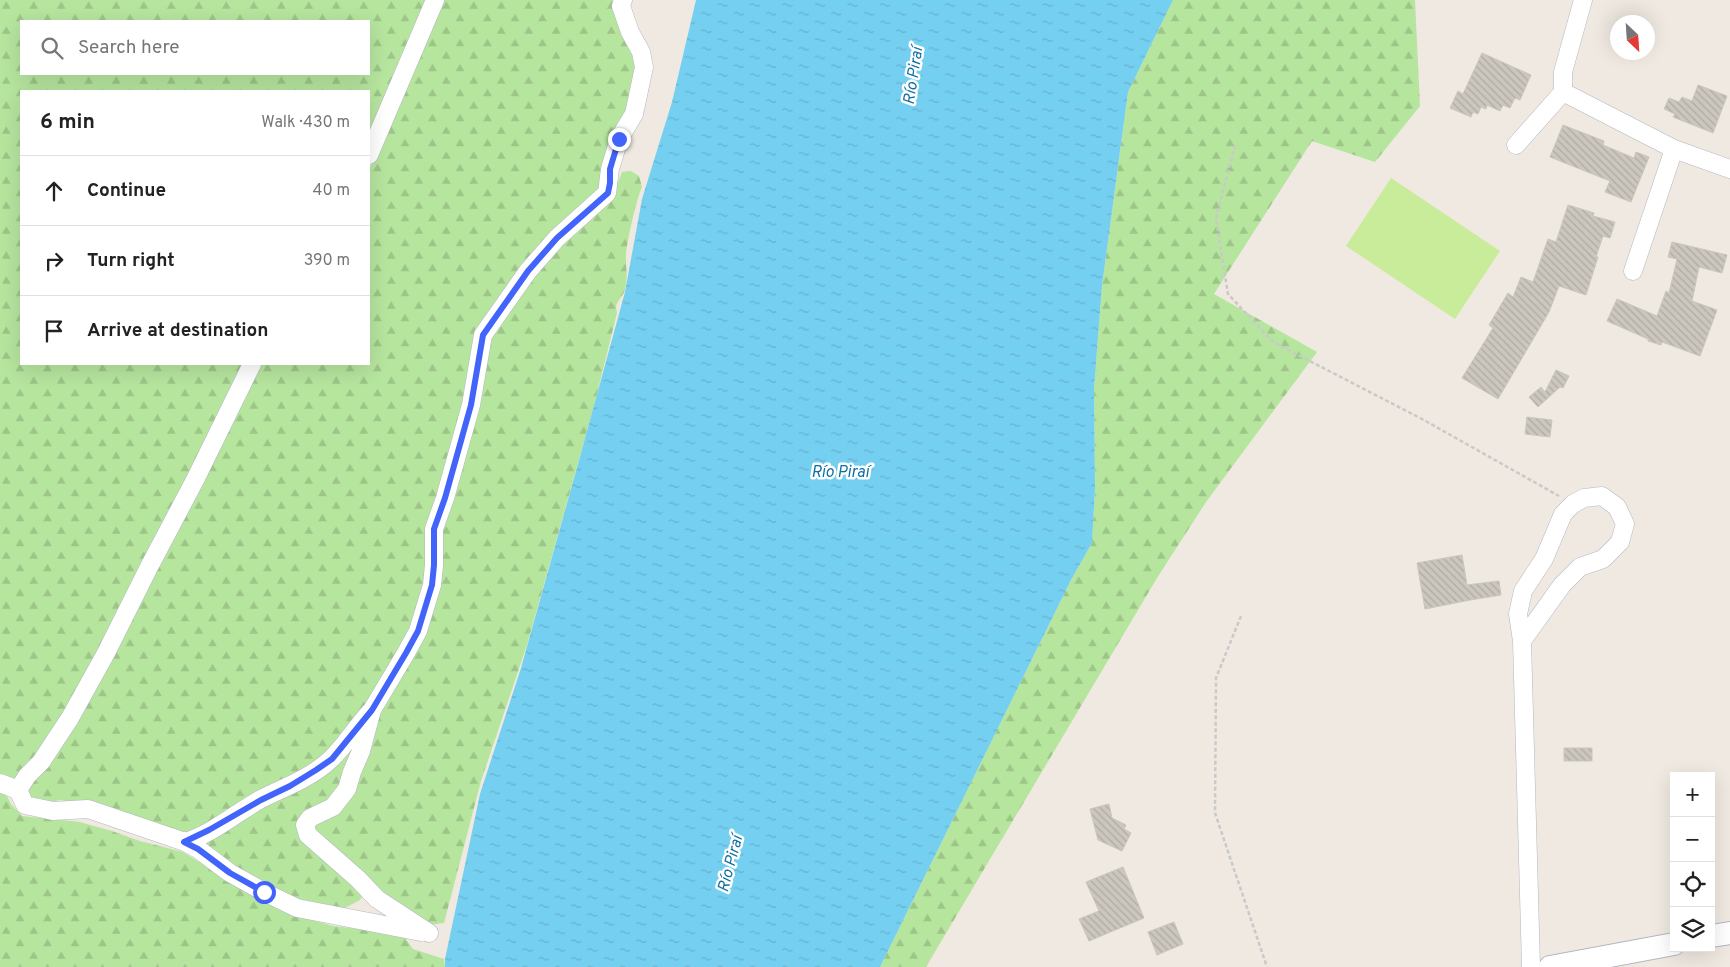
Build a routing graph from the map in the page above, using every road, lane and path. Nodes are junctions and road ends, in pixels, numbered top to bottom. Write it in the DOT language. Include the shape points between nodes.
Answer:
graph roads {
  1 [pos="435,0"];
  2 [pos="623,0"];
  3 [pos="1583,0"];
  4 [pos="1564,92"];
  5 [pos="1235,144"];
  6 [pos="1516,145"];
  7 [pos="1674,149"];
  8 [pos="370,153"];
  9 [pos="1730,169"];
  10 [pos="1633,271"];
  11 [pos="252,365"];
  12 [pos="1573,504"];
  13 [pos="1241,616"];
  14 [pos="1522,641"];
  15 [pos="372,710"];
  16 [pos="0,783"];
  17 [pos="18,790"];
  18 [pos="184,842"];
  19 [pos="1730,933"];
  20 [pos="1715,935"];
  21 [pos="1670,945"];
  22 [pos="1267,967"];
  23 [pos="1531,967"];
  24 [pos="1550,967"];
  1 -- 8 [label="street"];
  2 -- 15 [label="street" via="621,6 644,67 634,114 619,139 610,169 608,193 557,238 528,271 483,335 471,405 434,529 432,585 418,631"];
  3 -- 4 [label="street" via="1563,72"];
  4 -- 6 [label="street"];
  4 -- 7 [label="street"];
  5 -- 12 [label="path" via="1216,218 1228,294 1273,342 1422,419"];
  7 -- 9 [label="street"];
  7 -- 10 [label="street"];
  11 -- 17 [label="street" via="106,653 70,718"];
  12 -- 14 [label="street" via="1563,514 1544,559 1523,592 1518,614"];
  12 -- 14 [label="street" via="1584,498 1602,496 1617,507 1625,524 1620,542 1603,559 1580,567 1562,585"];
  13 -- 22 [label="path" via="1216,678 1215,814"];
  14 -- 23 [label="street"];
  15 -- 18 [label="street" via="332,759 290,786"];
  15 -- 18 [label="street" via="347,789 334,808 310,818 305,825 308,835 377,899 429,933 297,908 230,873"];
  16 -- 17 [label="street"];
  17 -- 18 [label="street" via="25,806 53,811 88,809"];
  19 -- 20 [label="street"];
  21 -- 24 [label="street"];
}
